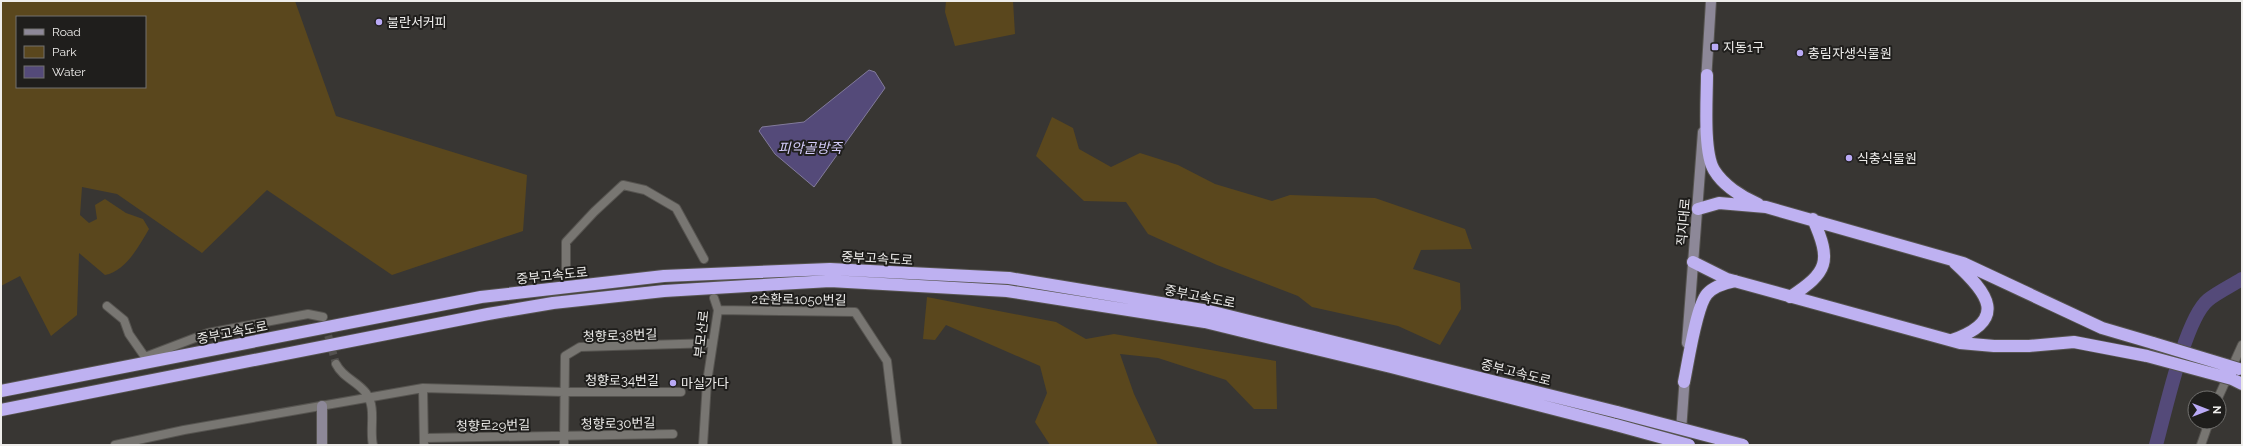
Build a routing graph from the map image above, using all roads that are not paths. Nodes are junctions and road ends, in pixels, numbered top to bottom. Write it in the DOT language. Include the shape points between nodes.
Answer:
graph roads {
  1 [pos="1711,1"];
  2 [pos="1706,75"];
  3 [pos="1766,207"];
  4 [pos="1698,209"];
  5 [pos="1813,219"];
  6 [pos="704,259"];
  7 [pos="1951,259"];
  8 [pos="1693,262"];
  9 [pos="566,268"];
  10 [pos="1735,281"];
  11 [pos="1790,297"];
  12 [pos="714,298"];
  13 [pos="107,306"];
  14 [pos="718,310"];
  15 [pos="323,317"];
  16 [pos="1952,340"];
  17 [pos="713,343"];
  18 [pos="2242,345"];
  19 [pos="336,364"];
  20 [pos="2239,377"];
  21 [pos="1684,382"];
  22 [pos="424,388"];
  23 [pos="2222,390"];
  24 [pos="1,391"];
  25 [pos="564,392"];
  26 [pos="681,392"];
  27 [pos="368,398"];
  28 [pos="322,406"];
  29 [pos="1,410"];
  30 [pos="2207,430"];
  31 [pos="673,434"];
  32 [pos="564,436"];
  33 [pos="424,442"];
  34 [pos="115,445"];
  35 [pos="322,445"];
  36 [pos="373,445"];
  37 [pos="564,445"];
  38 [pos="703,445"];
  39 [pos="897,445"];
  40 [pos="1680,445"];
  41 [pos="1689,445"];
  42 [pos="1743,445"];
  43 [pos="2202,445"];
  1 -- 2 [label="main road, 직지대로"];
  2 -- 3 [label="highway" via="1708,151 1714,170 1730,187"];
  2 -- 4 [label="main road, 직지대로"];
  3 -- 4 [label="highway" via="1719,203"];
  3 -- 5 [label="highway"];
  4 -- 8 [label="main road, 직지대로"];
  5 -- 7 [label="highway"];
  5 -- 11 [label="highway" via="1823,244 1823,266 1810,283"];
  6 -- 9 [label="street" via="676,208 645,190 623,185 566,242"];
  7 -- 16 [label="highway" via="1982,290 1988,306 1987,314 1979,326 1972,332"];
  7 -- 20 [label="highway, bridge" via="2102,328 2153,343"];
  8 -- 10 [label="highway"];
  8 -- 21 [label="main road, 직지대로"];
  10 -- 11 [label="highway"];
  10 -- 21 [label="highway" via="1714,288 1706,295 1699,314"];
  11 -- 16 [label="highway"];
  12 -- 14 [label="street, 부모산로"];
  13 -- 15 [label="street" via="124,320 129,334 145,357 208,333 308,314"];
  14 -- 17 [label="street, 부모산로"];
  14 -- 39 [label="street, 2순환로1050번길" via="855,312 887,361"];
  16 -- 20 [label="highway, bridge" via="1994,346 2074,342"];
  17 -- 25 [label="street, 청향로38번길" via="580,347 565,356"];
  17 -- 38 [label="street, 부모산로" via="707,382"];
  18 -- 23 [label="street"];
  19 -- 27 [label="street" via="340,372 355,382"];
  21 -- 40 [label="main road, 직지대로"];
  22 -- 25 [label="street, 청향로34번길"];
  22 -- 27 [label="street, 청향로34번길"];
  22 -- 33 [label="street"];
  24 -- 42 [label="highway, 중부고속도로, bridge" via="481,297 664,276 830,269 1009,278 1209,311"];
  25 -- 26 [label="street, 청향로34번길"];
  25 -- 32 [label="street"];
  27 -- 28 [label="street, 청향로34번길"];
  27 -- 36 [label="street" via="373,418"];
  28 -- 34 [label="street, 청향로34번길"];
  28 -- 35 [label="main road"];
  29 -- 41 [label="highway, 중부고속도로, bridge" via="488,314 664,291 830,281 1008,291 1205,322 1391,367"];
  30 -- 43 [label="street"];
  31 -- 32 [label="street, 청향로30번길"];
  32 -- 33 [label="street, 청향로29번길"];
  32 -- 37 [label="street"];
}
